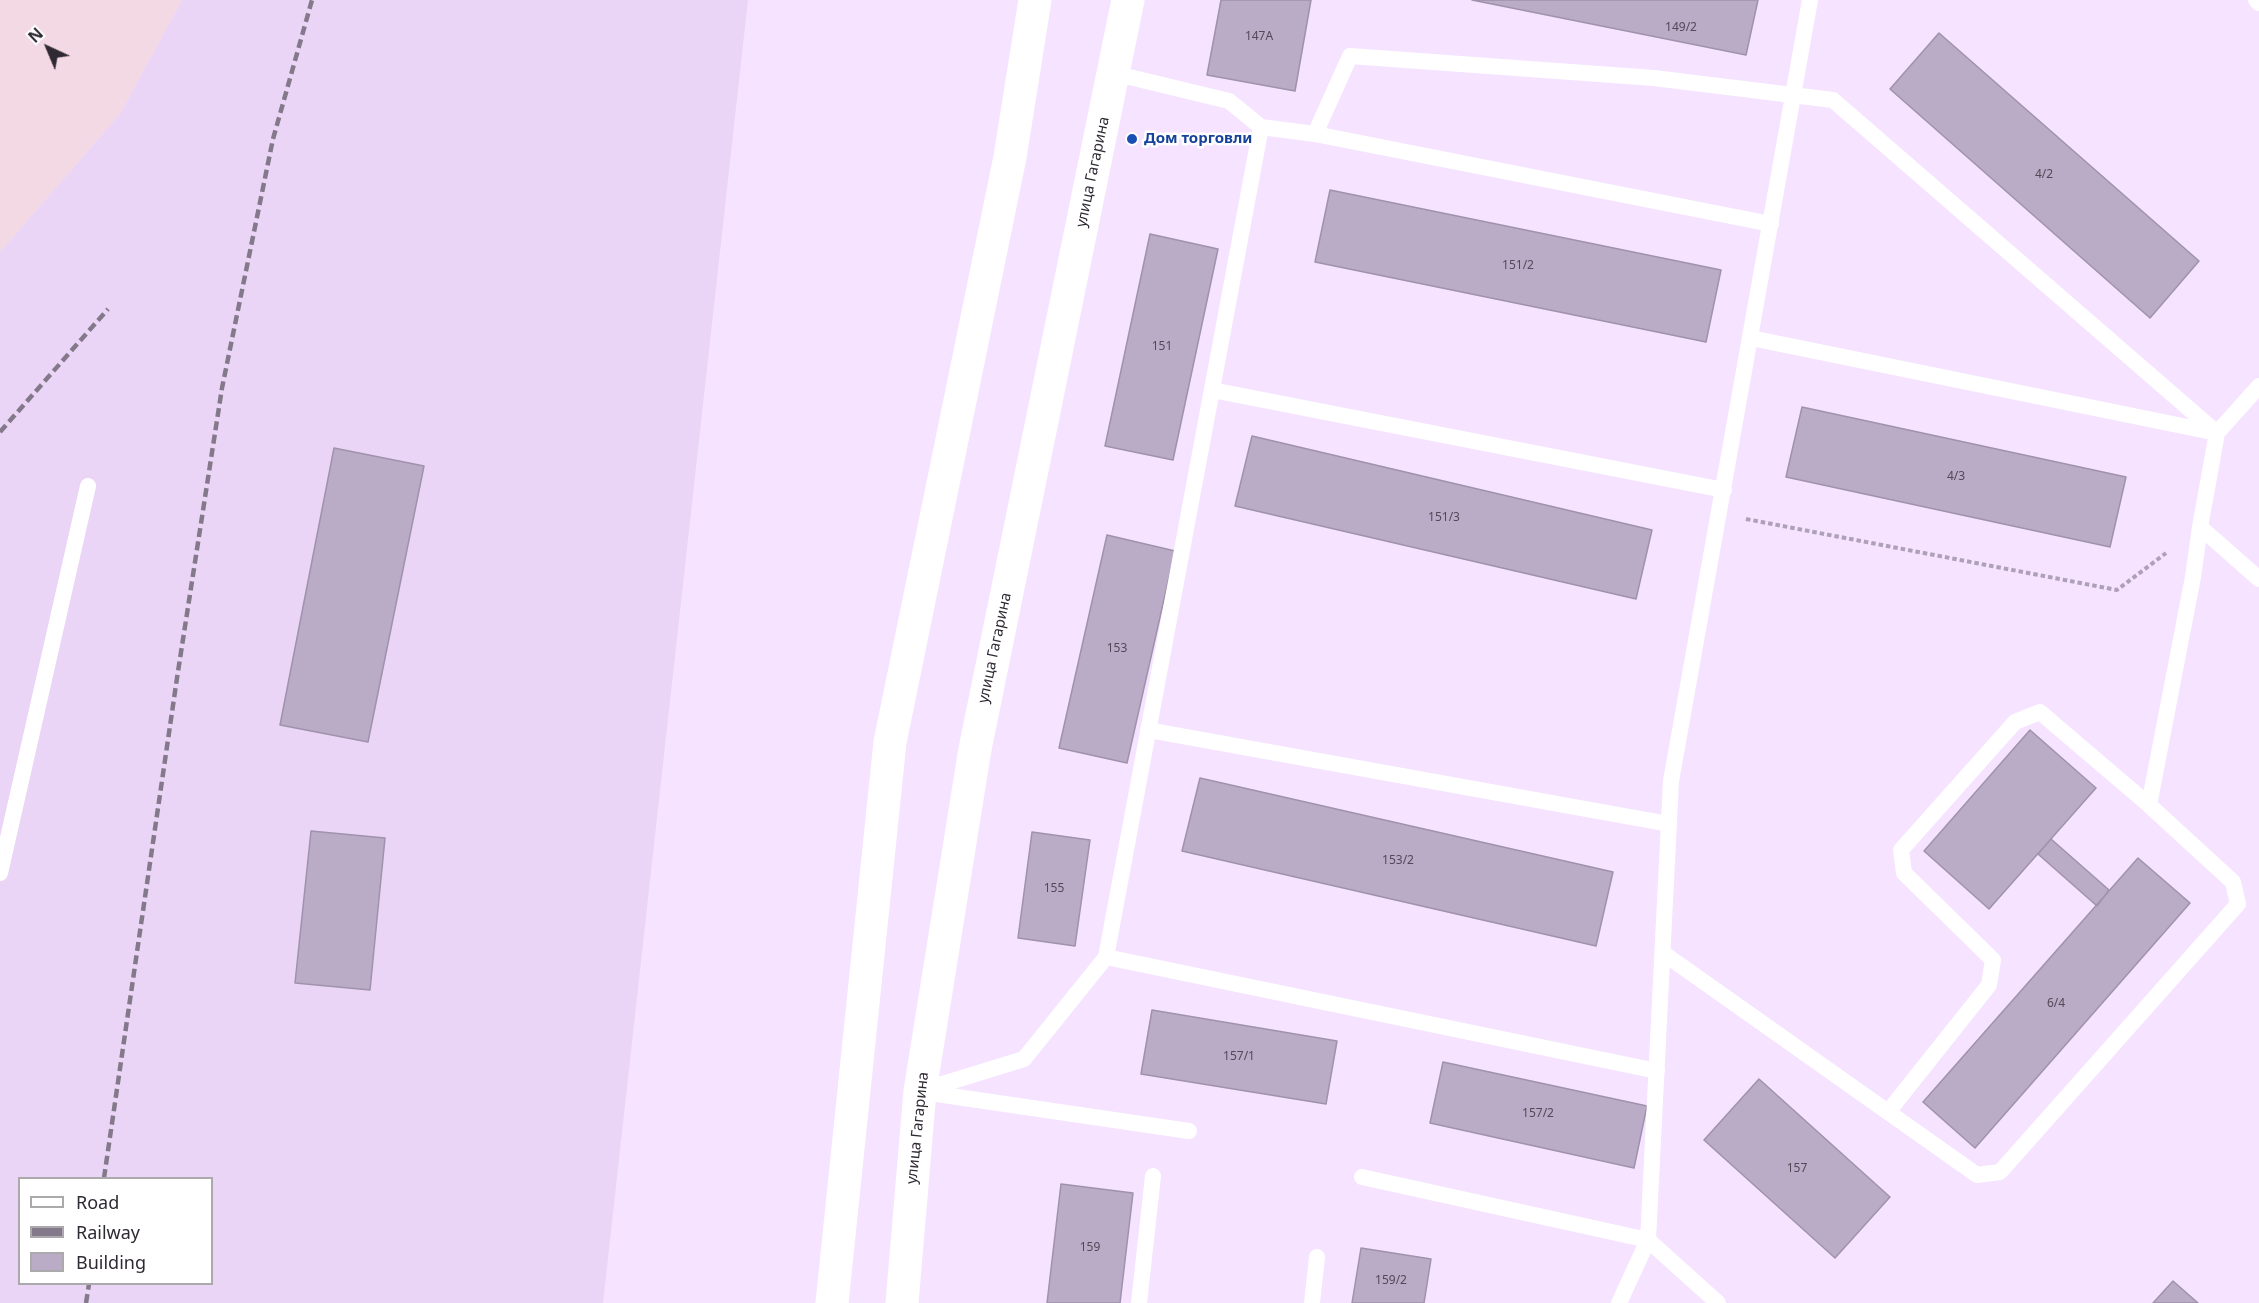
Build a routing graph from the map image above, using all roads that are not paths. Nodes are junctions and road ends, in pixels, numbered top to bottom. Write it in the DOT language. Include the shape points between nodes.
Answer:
graph roads {
  1 [pos="1035,0"];
  2 [pos="1128,0"];
  3 [pos="1810,0"];
  4 [pos="1113,73"];
  5 [pos="1793,96"];
  6 [pos="1261,127"];
  7 [pos="1315,134"];
  8 [pos="1771,224"];
  9 [pos="1751,339"];
  10 [pos="2259,386"];
  11 [pos="1212,390"];
  12 [pos="2217,432"];
  13 [pos="88,486"];
  14 [pos="1724,490"];
  15 [pos="2200,527"];
  16 [pos="2259,579"];
  17 [pos="1148,730"];
  18 [pos="2149,805"];
  19 [pos="1669,824"];
  20 [pos="0,873"];
  21 [pos="1662,952"];
  22 [pos="1106,957"];
  23 [pos="1657,1071"];
  24 [pos="920,1091"];
  25 [pos="1888,1112"];
  26 [pos="1189,1131"];
  27 [pos="1153,1176"];
  28 [pos="1362,1177"];
  29 [pos="1648,1240"];
  30 [pos="1317,1257"];
  31 [pos="832,1303"];
  32 [pos="902,1303"];
  33 [pos="1138,1303"];
  34 [pos="1312,1303"];
  35 [pos="1620,1303"];
  36 [pos="1718,1303"];
  1 -- 31 [label="main road" via="1010,157 890,742"];
  2 -- 4 [label="main road, улица Гагарина"];
  3 -- 5 [label="lane"];
  4 -- 6 [label="lane" via="1229,101"];
  4 -- 24 [label="main road, улица Гагарина" via="975,749"];
  5 -- 7 [label="lane" via="1654,78 1350,56"];
  5 -- 8 [label="lane"];
  5 -- 12 [label="lane" via="1833,100"];
  6 -- 7 [label="lane"];
  6 -- 11 [label="lane"];
  7 -- 8 [label="lane"];
  8 -- 9 [label="lane"];
  9 -- 12 [label="lane"];
  9 -- 14 [label="lane"];
  10 -- 12 [label="lane"];
  11 -- 14 [label="lane"];
  11 -- 17 [label="lane"];
  12 -- 15 [label="lane"];
  13 -- 20 [label="lane"];
  14 -- 19 [label="lane" via="1671,781"];
  15 -- 16 [label="lane"];
  15 -- 18 [label="lane"];
  17 -- 19 [label="lane"];
  17 -- 22 [label="lane"];
  18 -- 25 [label="lane" via="2233,882 2238,904 2000,1172 1977,1175"];
  18 -- 25 [label="lane" via="2040,712 2015,722 1901,850 1904,873 1993,960 1989,985"];
  19 -- 21 [label="lane"];
  21 -- 23 [label="lane"];
  21 -- 25 [label="lane"];
  22 -- 23 [label="lane"];
  22 -- 24 [label="lane" via="1024,1059"];
  23 -- 29 [label="lane"];
  24 -- 26 [label="lane"];
  24 -- 32 [label="main road, улица Гагарина"];
  27 -- 33 [label="lane"];
  28 -- 29 [label="lane"];
  29 -- 35 [label="lane"];
  29 -- 36 [label="lane"];
  30 -- 34 [label="lane"];
}
